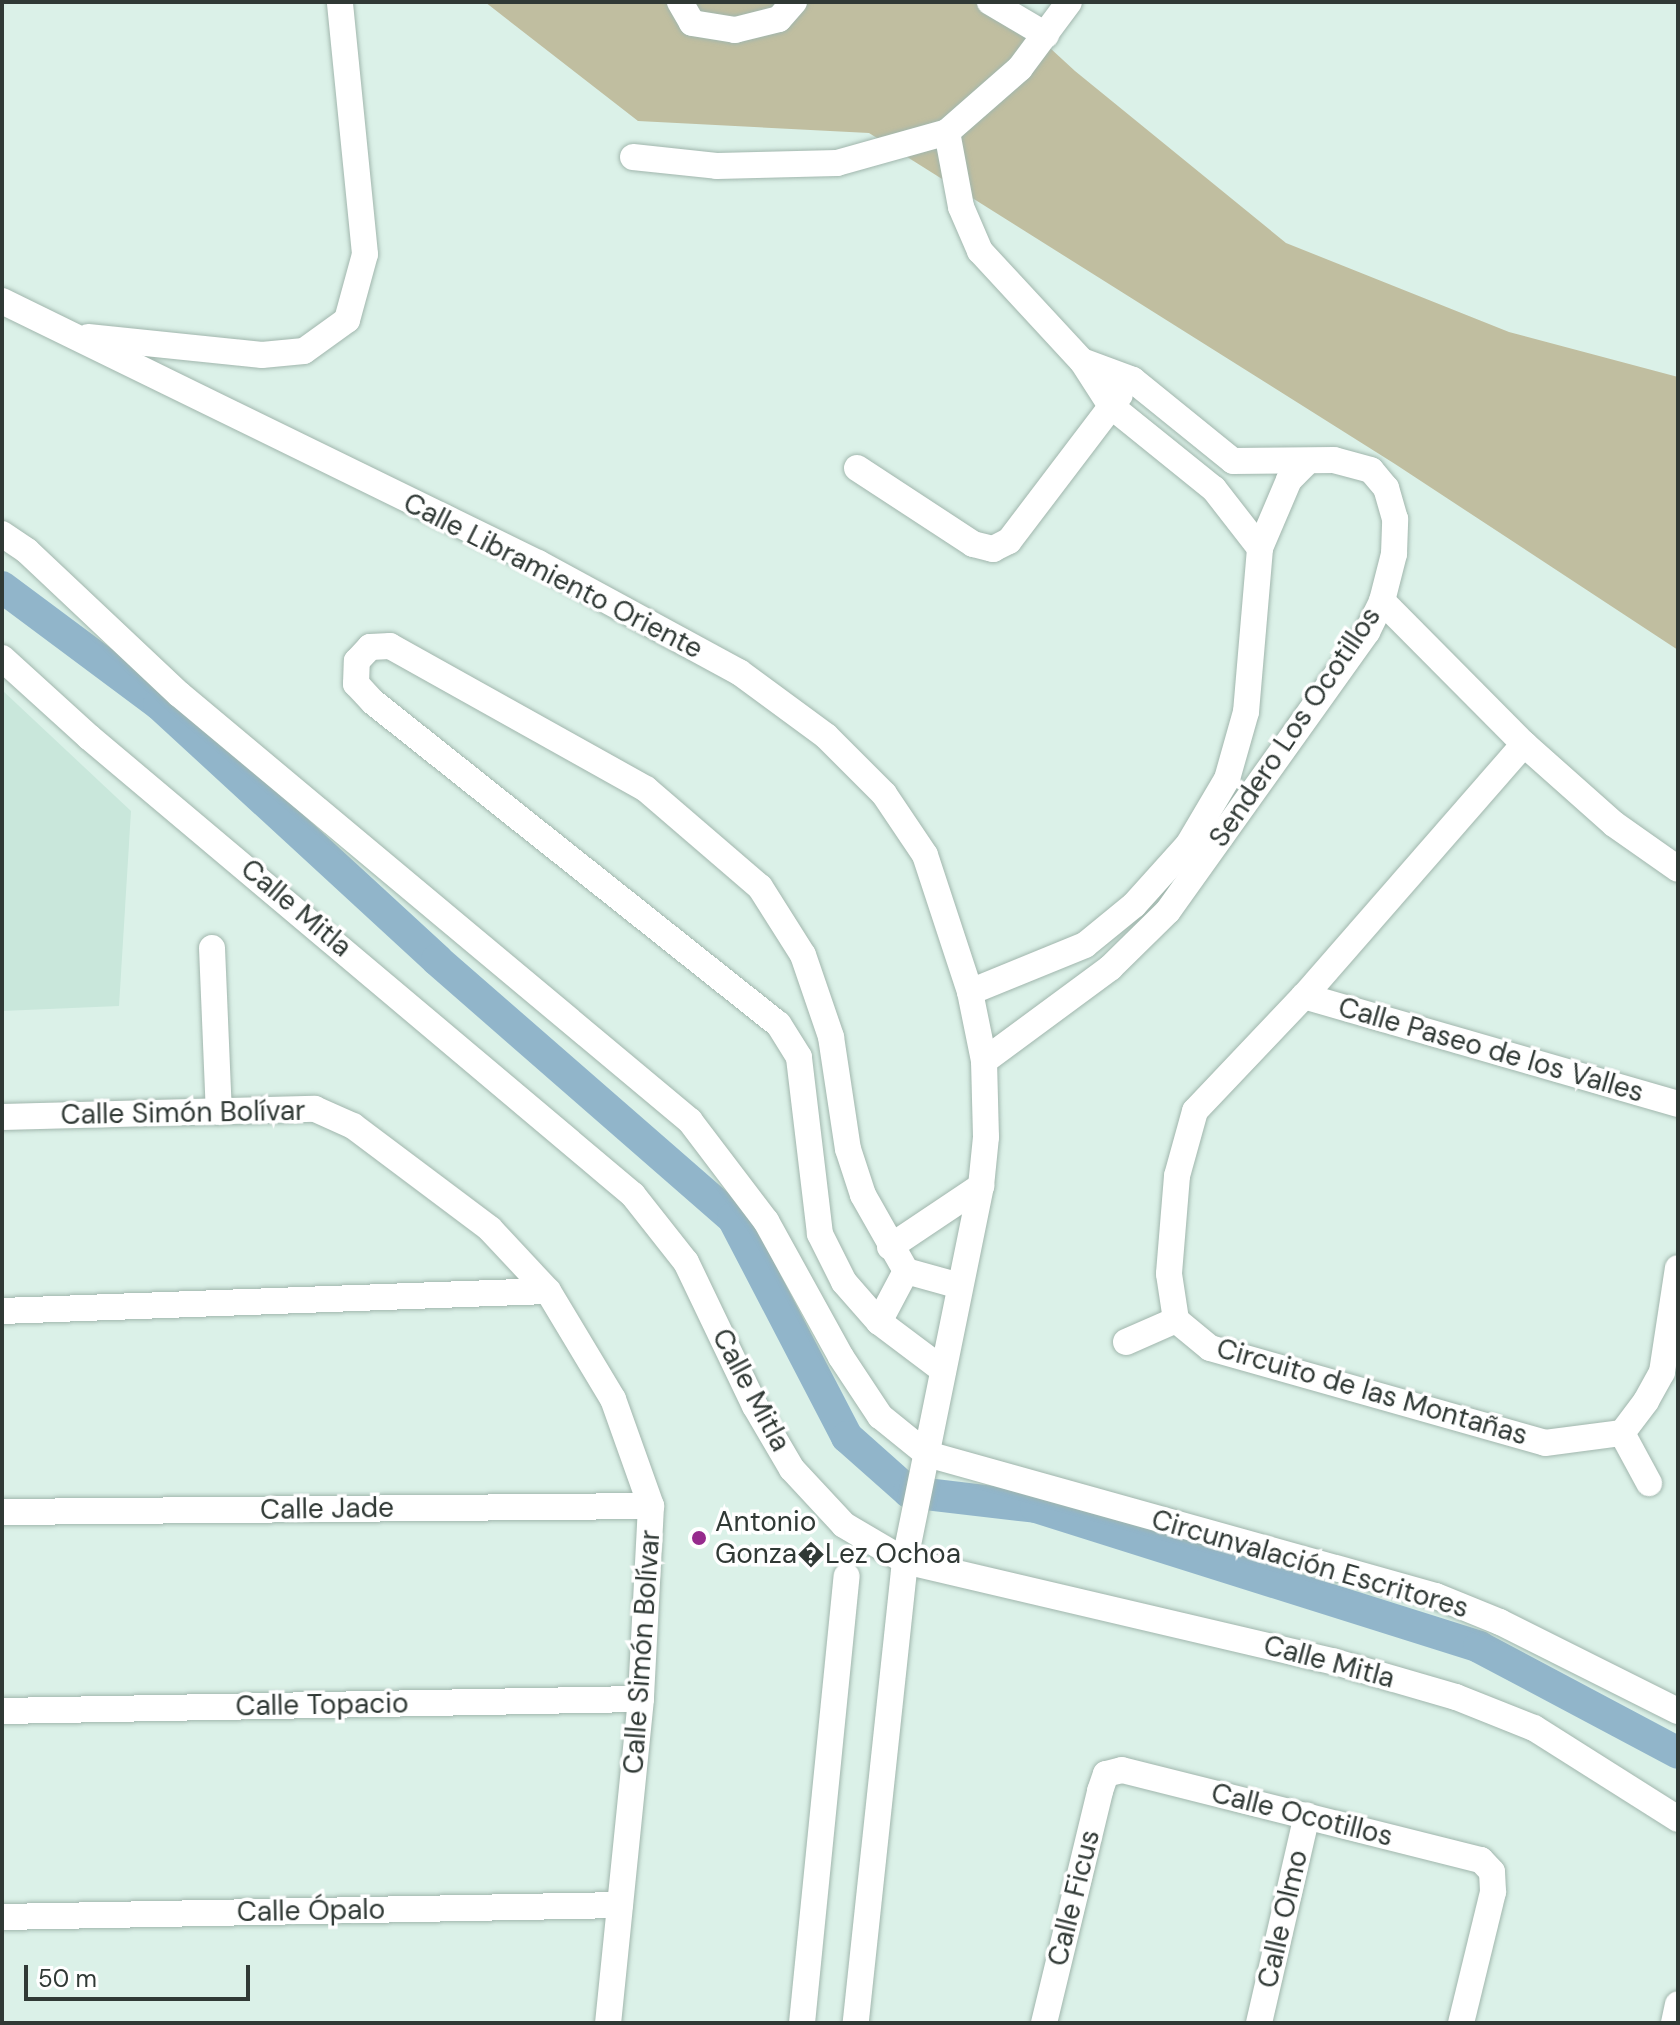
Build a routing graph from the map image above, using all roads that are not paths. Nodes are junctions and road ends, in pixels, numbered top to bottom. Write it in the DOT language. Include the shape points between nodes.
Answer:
graph roads {
  1 [pos="340,2"];
  2 [pos="680,2"];
  3 [pos="794,2"];
  4 [pos="990,2"];
  5 [pos="1069,2"];
  6 [pos="1046,35"];
  7 [pos="947,132"];
  8 [pos="633,157"];
  9 [pos="2,301"];
  10 [pos="67,335"];
  11 [pos="1082,361"];
  12 [pos="1133,380"];
  13 [pos="1111,406"];
  14 [pos="1233,461"];
  15 [pos="1307,462"];
  16 [pos="857,468"];
  17 [pos="1214,489"];
  18 [pos="2,534"];
  19 [pos="1260,548"];
  20 [pos="1382,601"];
  21 [pos="2,658"];
  22 [pos="1524,744"];
  23 [pos="1678,869"];
  24 [pos="212,948"];
  25 [pos="970,992"];
  26 [pos="1304,996"];
  27 [pos="984,1061"];
  28 [pos="1678,1104"];
  29 [pos="219,1112"];
  30 [pos="2,1117"];
  31 [pos="981,1186"];
  32 [pos="890,1247"];
  33 [pos="1678,1268"];
  34 [pos="906,1271"];
  35 [pos="960,1286"];
  36 [pos="548,1291"];
  37 [pos="2,1311"];
  38 [pos="1176,1320"];
  39 [pos="879,1322"];
  40 [pos="1126,1342"];
  41 [pos="943,1370"];
  42 [pos="1622,1433"];
  43 [pos="925,1467"];
  44 [pos="1649,1483"];
  45 [pos="651,1506"];
  46 [pos="2,1512"];
  47 [pos="905,1561"];
  48 [pos="847,1576"];
  49 [pos="641,1699"];
  50 [pos="2,1711"];
  51 [pos="1678,1711"];
  52 [pos="1106,1774"];
  53 [pos="1307,1815"];
  54 [pos="1678,1819"];
  55 [pos="620,1905"];
  56 [pos="2,1917"];
  57 [pos="1678,2004"];
  58 [pos="608,2023"];
  59 [pos="802,2023"];
  60 [pos="856,2023"];
  61 [pos="1044,2023"];
  62 [pos="1259,2023"];
  63 [pos="1461,2023"];
  64 [pos="1674,2023"];
  1 -- 10 [label="street" via="365,254 347,320 304,351 262,355"];
  2 -- 3 [label="street" via="692,23 735,30 779,19"];
  4 -- 6 [label="street"];
  5 -- 6 [label="street"];
  6 -- 7 [label="street" via="989,99"];
  7 -- 8 [label="street" via="837,163 717,166"];
  7 -- 11 [label="street" via="958,195 980,251"];
  9 -- 10 [label="street, Calle Libramiento Oriente"];
  10 -- 25 [label="street, Calle Libramiento Oriente" via="538,563 751,681 826,736 884,794 925,855"];
  11 -- 12 [label="street"];
  11 -- 13 [label="street"];
  12 -- 13 [label="street"];
  12 -- 14 [label="street"];
  13 -- 16 [label="street" via="1009,541 993,549 973,544"];
  13 -- 17 [label="street"];
  14 -- 15 [label="street"];
  14 -- 17 [label="street"];
  15 -- 19 [label="street, Sendero Los Ocotillos" via="1289,480"];
  15 -- 20 [label="street, Sendero Los Ocotillos" via="1356,463 1371,470 1386,488 1395,519 1394,554"];
  17 -- 19 [label="street"];
  18 -- 43 [label="street" via="27,551 179,694 690,1121 766,1221 880,1416"];
  19 -- 25 [label="street, Sendero Los Ocotillos" via="1246,712 1227,779 1188,845 1134,905 1085,945"];
  20 -- 22 [label="street"];
  20 -- 27 [label="street, Sendero Los Ocotillos" via="1367,632 1168,911 1110,968"];
  21 -- 47 [label="street, Calle Mitla" via="633,1195 686,1262 755,1406 792,1469 844,1525"];
  22 -- 23 [label="street" via="1614,824"];
  22 -- 26 [label="street"];
  24 -- 29 [label="street"];
  25 -- 27 [label="street, Calle Libramiento Oriente"];
  26 -- 28 [label="street, Calle Paseo de los Valles"];
  26 -- 38 [label="street" via="1195,1111 1177,1176 1170,1260"];
  27 -- 31 [label="street, Calle Libramiento Oriente"];
  29 -- 30 [label="street, Calle Simón Bolívar"];
  29 -- 36 [label="street, Calle Simón Bolívar" via="315,1109 353,1126 490,1229"];
  31 -- 32 [label="street"];
  31 -- 35 [label="street, Calle Libramiento Oriente"];
  32 -- 34 [label="street"];
  32 -- 39 [label="street" via="848,1149 831,1037 803,955 760,887 646,789 390,646 370,647 357,661 356,684 373,702 778,1024 799,1057 820,1234 844,1282"];
  33 -- 42 [label="street" via="1662,1372"];
  34 -- 35 [label="street"];
  34 -- 39 [label="street"];
  35 -- 41 [label="street, Calle Libramiento Oriente"];
  36 -- 37 [label="street"];
  36 -- 45 [label="street, Calle Simón Bolívar" via="613,1399"];
  38 -- 40 [label="street"];
  38 -- 42 [label="street, Circuito de las Montañas" via="1210,1348 1545,1443"];
  39 -- 41 [label="street"];
  41 -- 43 [label="street, Calle Libramiento Oriente"];
  42 -- 44 [label="street"];
  43 -- 47 [label="street, Calle Libramiento Oriente"];
  43 -- 51 [label="street, Circunvalación Escritores" via="1436,1596"];
  45 -- 46 [label="street, Calle Jade"];
  45 -- 49 [label="street, Calle Simón Bolívar"];
  47 -- 54 [label="street, Calle Mitla" via="1332,1661 1456,1697 1534,1728"];
  47 -- 60 [label="street, Calle Libramiento Oriente"];
  48 -- 59 [label="street"];
  49 -- 50 [label="street, Calle Topacio"];
  49 -- 55 [label="street, Calle Simón Bolívar"];
  52 -- 53 [label="street, Calle Ocotillos" via="1122,1770"];
  52 -- 61 [label="street, Calle Ficus"];
  53 -- 62 [label="street, Calle Olmo"];
  53 -- 63 [label="street, Calle Ocotillos" via="1481,1860 1492,1872 1493,1892"];
  55 -- 56 [label="street, Calle Ópalo"];
  55 -- 58 [label="street, Calle Simón Bolívar"];
  57 -- 64 [label="street"];
}
